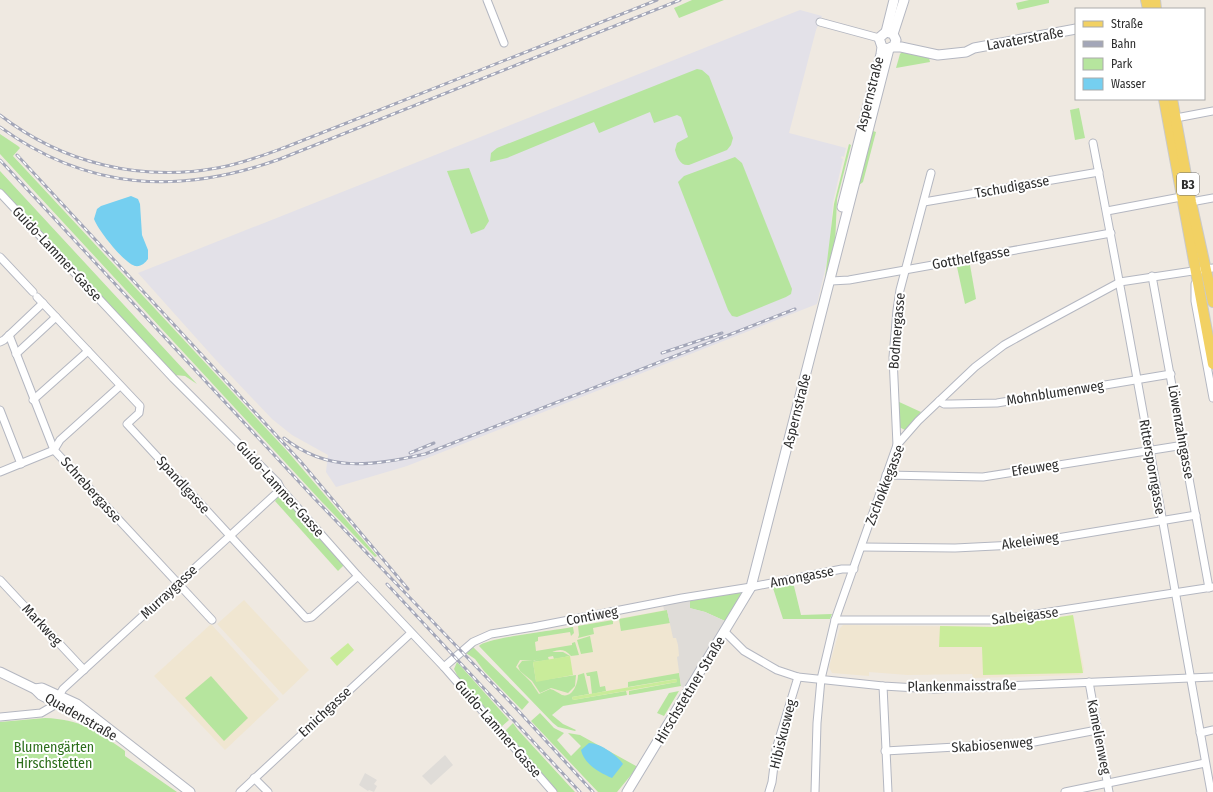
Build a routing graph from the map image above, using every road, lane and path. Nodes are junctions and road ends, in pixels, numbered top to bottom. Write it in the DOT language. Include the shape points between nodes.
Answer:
graph roads {
  1 [pos="487,0"];
  2 [pos="894,0"];
  3 [pos="904,0"];
  4 [pos="820,22"];
  5 [pos="1075,29"];
  6 [pos="888,40"];
  7 [pos="504,43"];
  8 [pos="1164,100"];
  9 [pos="1172,100"];
  10 [pos="1213,111"];
  11 [pos="1176,118"];
  12 [pos="1093,143"];
  13 [pos="1099,172"];
  14 [pos="931,173"];
  15 [pos="0,193"];
  16 [pos="1181,197"];
  17 [pos="1213,198"];
  18 [pos="924,202"];
  19 [pos="1191,202"];
  20 [pos="1107,211"];
  21 [pos="1111,234"];
  22 [pos="0,257"];
  23 [pos="1210,268"];
  24 [pos="907,269"];
  25 [pos="1195,270"];
  26 [pos="1152,276"];
  27 [pos="831,281"];
  28 [pos="1120,282"];
  29 [pos="1213,302"];
  30 [pos="43,303"];
  31 [pos="56,317"];
  32 [pos="9,335"];
  33 [pos="0,342"];
  34 [pos="88,351"];
  35 [pos="16,354"];
  36 [pos="1213,364"];
  37 [pos="1171,374"];
  38 [pos="1136,380"];
  39 [pos="120,386"];
  40 [pos="1213,398"];
  41 [pos="33,400"];
  42 [pos="939,401"];
  43 [pos="0,410"];
  44 [pos="897,445"];
  45 [pos="1184,445"];
  46 [pos="54,450"];
  47 [pos="1149,451"];
  48 [pos="21,464"];
  49 [pos="0,472"];
  50 [pos="886,475"];
  51 [pos="281,489"];
  52 [pos="1196,515"];
  53 [pos="1161,521"];
  54 [pos="229,537"];
  55 [pos="862,547"];
  56 [pos="854,569"];
  57 [pos="358,576"];
  58 [pos="0,580"];
  59 [pos="179,583"];
  60 [pos="751,587"];
  61 [pos="1211,588"];
  62 [pos="1175,593"];
  63 [pos="212,620"];
  64 [pos="835,620"];
  65 [pos="411,632"];
  66 [pos="725,632"];
  67 [pos="444,667"];
  68 [pos="84,670"];
  69 [pos="0,672"];
  70 [pos="798,676"];
  71 [pos="1213,677"];
  72 [pos="1190,678"];
  73 [pos="821,679"];
  74 [pos="1089,682"];
  75 [pos="883,686"];
  76 [pos="57,699"];
  77 [pos="0,717"];
  78 [pos="1097,730"];
  79 [pos="1213,730"];
  80 [pos="1200,733"];
  81 [pos="886,751"];
  82 [pos="1205,763"];
  83 [pos="254,778"];
  84 [pos="1108,783"];
  85 [pos="549,791"];
  86 [pos="190,792"];
  87 [pos="240,792"];
  88 [pos="268,792"];
  89 [pos="628,792"];
  90 [pos="769,792"];
  91 [pos="815,792"];
  92 [pos="888,792"];
  93 [pos="1065,792"];
  94 [pos="1109,792"];
  95 [pos="1210,792"];
  1 -- 7 [label="street"];
  2 -- 6 [label="main road, Aspernstraße"];
  3 -- 6 [label="main road, Aspernstraße"];
  4 -- 6 [label="street, Lavaterstraße"];
  5 -- 6 [label="main road, Lavaterstraße" via="938,56"];
  6 -- 27 [label="main road, Aspernstraße"];
  8 -- 16 [label="main road, B3"];
  9 -- 11 [label="main road, B3"];
  10 -- 11 [label="street"];
  11 -- 19 [label="main road, B3"];
  12 -- 13 [label="street, Rittersporngasse"];
  13 -- 18 [label="street, Tschudigasse"];
  13 -- 20 [label="street, Rittersporngasse"];
  14 -- 18 [label="street, Bodmergasse"];
  15 -- 51 [label="street, Guido-Lammer-Gasse"];
  16 -- 20 [label="street"];
  16 -- 25 [label="main road, B3"];
  17 -- 19 [label="street"];
  18 -- 24 [label="street, Bodmergasse"];
  19 -- 23 [label="main road, B3"];
  20 -- 21 [label="street, Rittersporngasse"];
  21 -- 24 [label="street, Gotthelfgasse"];
  21 -- 28 [label="street, Rittersporngasse"];
  22 -- 30 [label="street, Spandlgasse"];
  23 -- 25 [label="street, Zschokkegasse"];
  23 -- 29 [label="main road, B3"];
  24 -- 27 [label="street, Gotthelfgasse"];
  24 -- 44 [label="street, Bodmergasse" via="897,310 893,357"];
  25 -- 26 [label="street, Zschokkegasse"];
  25 -- 36 [label="main road, B3"];
  25 -- 40 [label="street" via="1195,301"];
  26 -- 28 [label="street, Zschokkegasse"];
  26 -- 37 [label="street, Löwenzahngasse"];
  27 -- 60 [label="main road, Aspernstraße"];
  28 -- 38 [label="street, Rittersporngasse"];
  28 -- 42 [label="street, Zschokkegasse" via="1004,345 975,367"];
  30 -- 31 [label="street, Spandlgasse"];
  30 -- 32 [label="street"];
  31 -- 34 [label="street, Spandlgasse"];
  31 -- 35 [label="street"];
  32 -- 33 [label="street"];
  32 -- 35 [label="street, Schrebergasse"];
  34 -- 39 [label="street, Spandlgasse"];
  34 -- 41 [label="street"];
  35 -- 41 [label="street, Schrebergasse"];
  37 -- 38 [label="street, Mohnblumenweg"];
  37 -- 45 [label="street, Löwenzahngasse"];
  38 -- 42 [label="street, Mohnblumenweg" via="997,402 944,404"];
  38 -- 47 [label="street, Rittersporngasse"];
  39 -- 46 [label="street" via="60,440"];
  39 -- 54 [label="street, Spandlgasse" via="140,408 139,413 127,424"];
  41 -- 46 [label="street, Schrebergasse"];
  42 -- 44 [label="street, Zschokkegasse"];
  43 -- 48 [label="street"];
  44 -- 50 [label="street, Zschokkegasse"];
  45 -- 47 [label="street, Efeuweg"];
  45 -- 52 [label="street, Löwenzahngasse"];
  46 -- 48 [label="street"];
  46 -- 59 [label="street, Schrebergasse"];
  47 -- 50 [label="street, Efeuweg" via="983,477"];
  47 -- 53 [label="street, Rittersporngasse"];
  48 -- 49 [label="street"];
  50 -- 55 [label="street, Zschokkegasse"];
  51 -- 54 [label="street, Murraygasse"];
  51 -- 57 [label="street, Guido-Lammer-Gasse"];
  52 -- 53 [label="street, Akeleiweg"];
  52 -- 61 [label="street, Löwenzahngasse"];
  53 -- 55 [label="street, Akeleiweg" via="1014,545 954,548"];
  53 -- 62 [label="street, Rittersporngasse"];
  54 -- 57 [label="street, Spandlgasse" via="306,618 312,617"];
  54 -- 59 [label="street, Murraygasse"];
  55 -- 56 [label="street, Zschokkegasse"];
  56 -- 60 [label="street, Amongasse" via="842,569"];
  56 -- 64 [label="street, Zschokkegasse"];
  57 -- 65 [label="street, Guido-Lammer-Gasse"];
  58 -- 68 [label="street, Markweg"];
  59 -- 63 [label="street, Schrebergasse"];
  59 -- 68 [label="street, Murraygasse"];
  60 -- 66 [label="main road, Hirschstettner Straße"];
  60 -- 67 [label="street, Contiweg" via="486,635 470,643"];
  61 -- 62 [label="street, Salbeigasse"];
  62 -- 64 [label="street, Salbeigasse" via="997,620"];
  62 -- 72 [label="street, Rittersporngasse"];
  64 -- 73 [label="street, Zschokkegasse"];
  65 -- 67 [label="street, Guido-Lammer-Gasse"];
  65 -- 83 [label="street, Emichgasse"];
  66 -- 70 [label="street, Plankenmaisstraße" via="758,661"];
  66 -- 89 [label="main road, Hirschstettner Straße"];
  67 -- 85 [label="street, Guido-Lammer-Gasse"];
  68 -- 76 [label="street, Murraygasse"];
  69 -- 76 [label="main road, Quadenstraße" via="35,689 42,688"];
  70 -- 73 [label="street, Plankenmaisstraße"];
  70 -- 90 [label="street, Hibiskusweg" via="776,749"];
  71 -- 72 [label="street, Plankenmaisstraße"];
  72 -- 74 [label="street, Plankenmaisstraße"];
  72 -- 80 [label="street, Rittersporngasse"];
  73 -- 75 [label="street, Plankenmaisstraße"];
  73 -- 91 [label="street, Zschokkegasse"];
  74 -- 75 [label="street, Plankenmaisstraße" via="934,688"];
  74 -- 78 [label="street, Kamelienweg"];
  75 -- 81 [label="street"];
  76 -- 77 [label="street, Murraygasse" via="53,706 41,714"];
  76 -- 86 [label="main road, Quadenstraße" via="77,704 100,720"];
  78 -- 81 [label="street, Skabiosenweg" via="1029,743"];
  78 -- 84 [label="street, Kamelienweg"];
  79 -- 80 [label="street"];
  80 -- 82 [label="street, Rittersporngasse"];
  81 -- 92 [label="street"];
  82 -- 84 [label="street"];
  82 -- 95 [label="street, Rittersporngasse"];
  83 -- 87 [label="street, Emichgasse"];
  83 -- 88 [label="street"];
  84 -- 93 [label="street"];
  84 -- 94 [label="street, Kamelienweg"];
}
